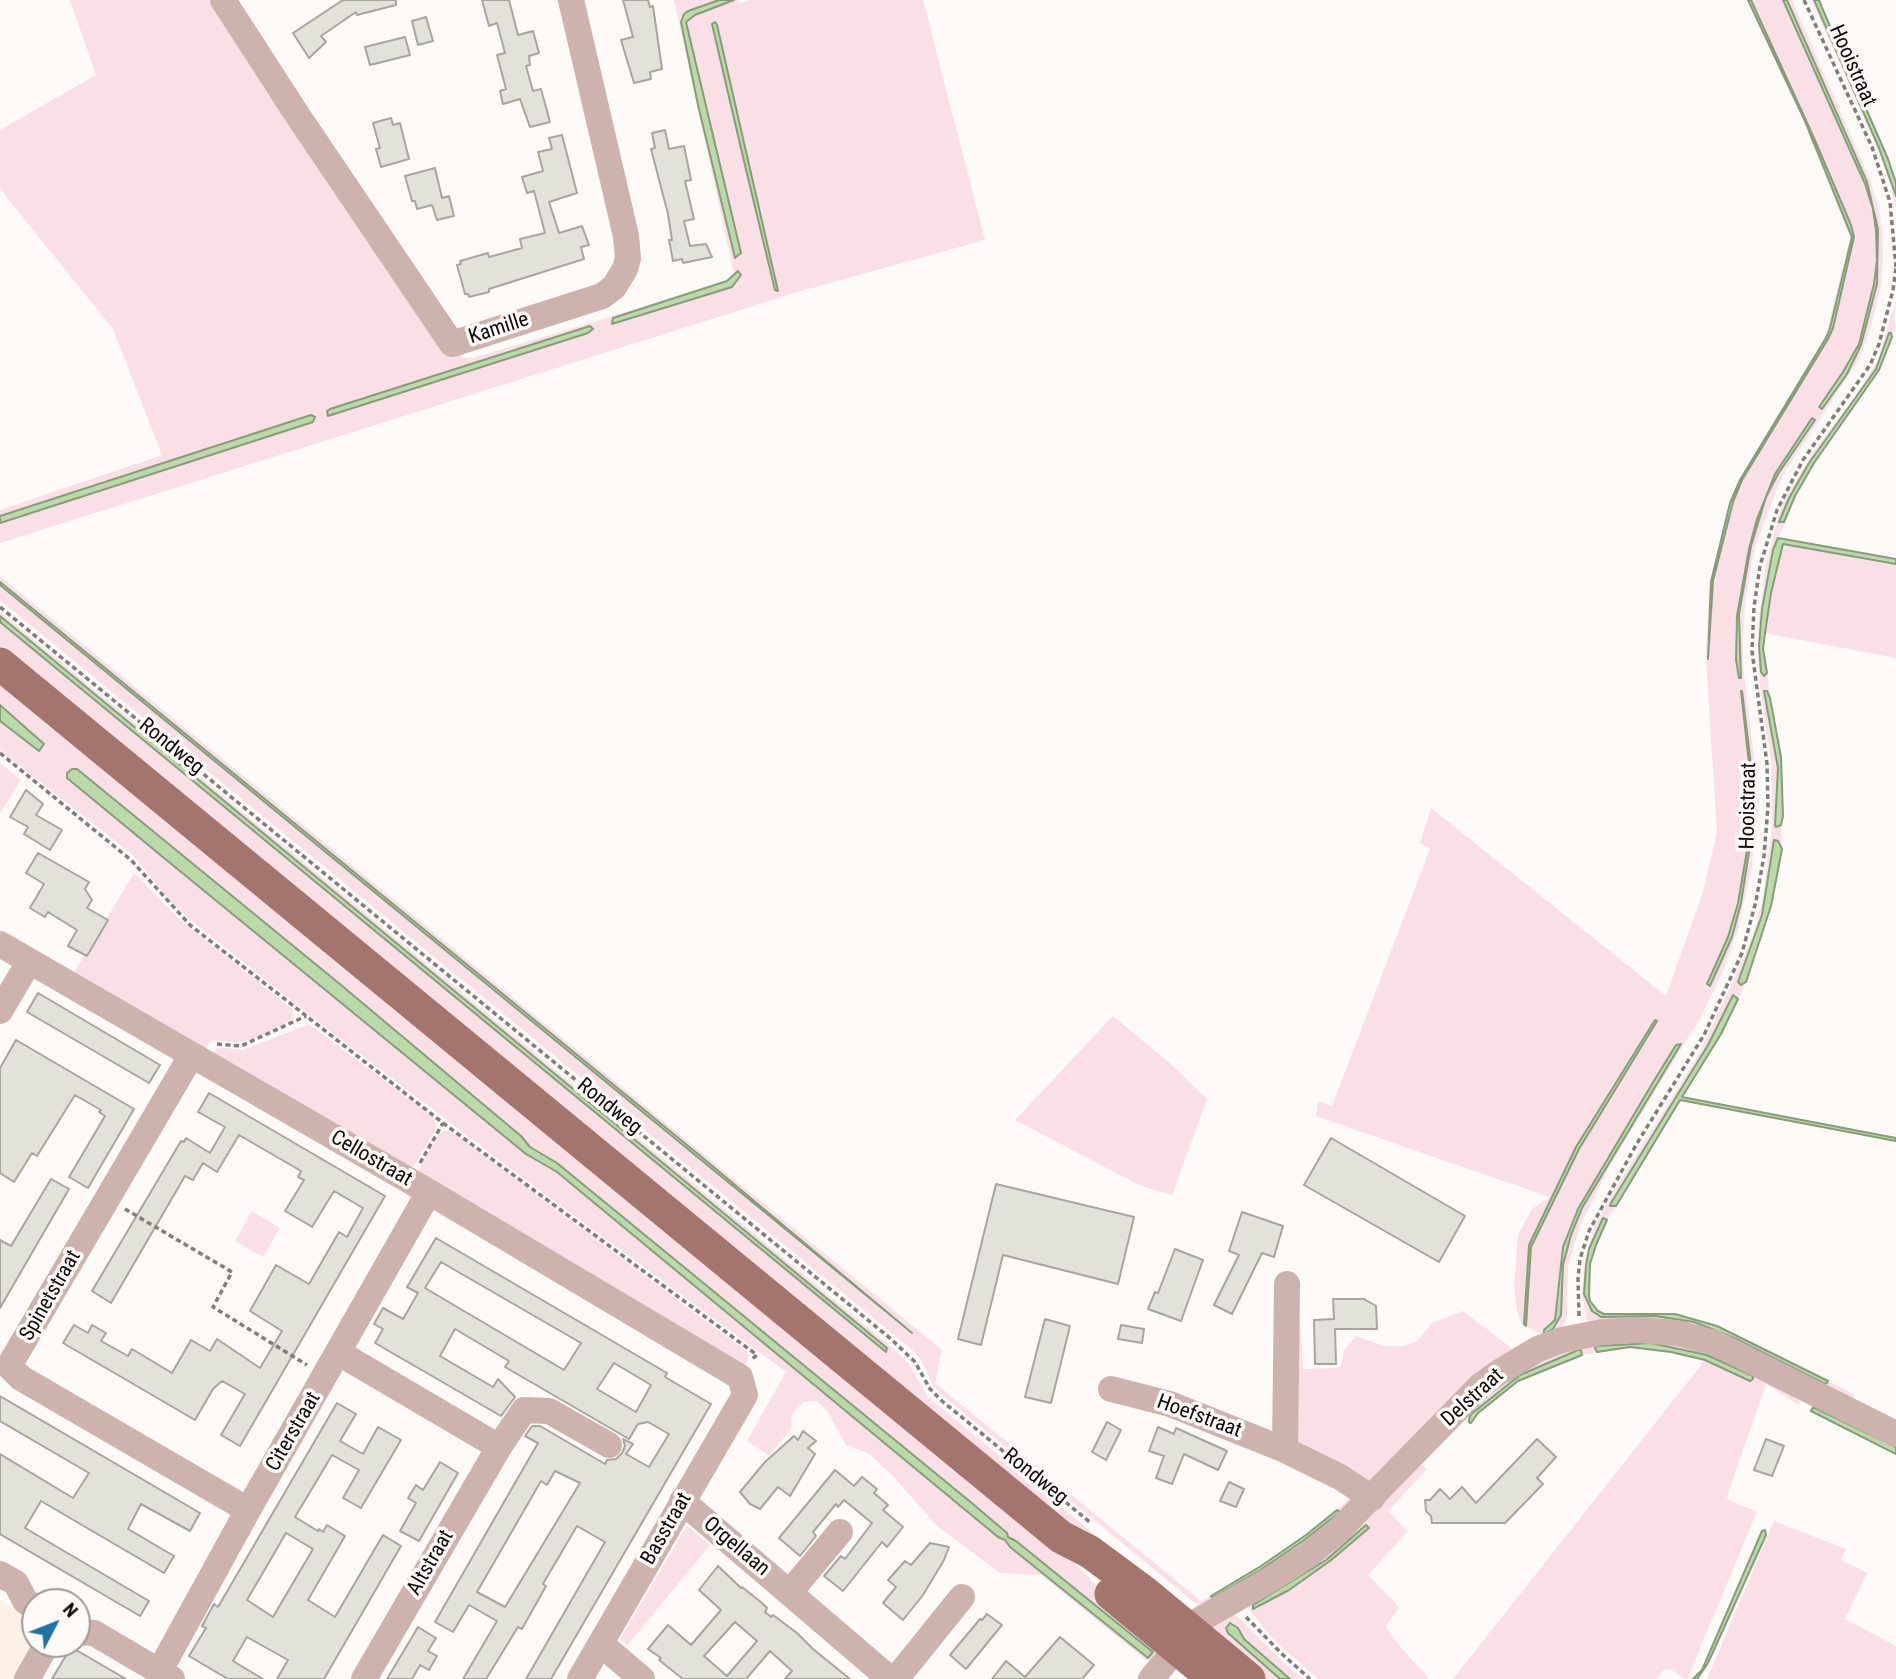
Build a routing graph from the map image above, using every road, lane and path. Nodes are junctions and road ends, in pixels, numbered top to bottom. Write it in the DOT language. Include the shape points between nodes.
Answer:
graph roads {
  1 [pos="223,0"];
  2 [pos="571,0"];
  3 [pos="1804,0"];
  4 [pos="1896,267"];
  5 [pos="0,607"];
  6 [pos="0,664"];
  7 [pos="0,753"];
  8 [pos="0,944"];
  9 [pos="29,962"];
  10 [pos="0,1011"];
  11 [pos="306,1016"];
  12 [pos="196,1059"];
  13 [pos="443,1123"];
  14 [pos="419,1186"];
  15 [pos="108,1199"];
  16 [pos="1287,1284"];
  17 [pos="1580,1336"];
  18 [pos="332,1364"];
  19 [pos="5,1371"];
  20 [pos="740,1377"];
  21 [pos="1111,1389"];
  22 [pos="1896,1433"];
  23 [pos="609,1445"];
  24 [pos="499,1447"];
  25 [pos="1285,1450"];
  26 [pos="1373,1497"];
  27 [pos="682,1502"];
  28 [pos="248,1510"];
  29 [pos="1099,1530"];
  30 [pos="840,1532"];
  31 [pos="0,1574"];
  32 [pos="790,1592"];
  33 [pos="21,1593"];
  34 [pos="962,1597"];
  35 [pos="1234,1602"];
  36 [pos="91,1633"];
  37 [pos="1184,1639"];
  38 [pos="601,1644"];
  39 [pos="39,1658"];
  40 [pos="166,1675"];
  41 [pos="27,1679"];
  42 [pos="364,1679"];
  43 [pos="580,1679"];
  44 [pos="642,1679"];
  45 [pos="891,1679"];
  46 [pos="896,1679"];
  47 [pos="1151,1679"];
  48 [pos="1214,1679"];
  49 [pos="1249,1679"];
  50 [pos="1310,1679"];
  1 -- 2 [label="street, Kamille" via="452,344 602,296 625,269 628,247"];
  3 -- 4 [label="path, Hooistraat" via="1872,148 1890,202"];
  4 -- 17 [label="path, Hooistraat" via="1870,365 1803,460 1777,510 1760,566 1752,651 1768,807 1756,901 1742,953 1704,1035 1589,1231 1578,1278"];
  5 -- 29 [label="path, Rondweg" via="899,1346 942,1401"];
  6 -- 37 [label="main road, Rondweg" via="1061,1537 1109,1592"];
  7 -- 11 [label="path" via="131,860 190,925"];
  8 -- 9 [label="street, Cellostraat"];
  9 -- 10 [label="street"];
  9 -- 12 [label="street, Cellostraat"];
  11 -- 12 [label="path" via="241,1046 218,1044"];
  11 -- 13 [label="path"];
  12 -- 14 [label="street, Cellostraat"];
  12 -- 15 [label="street, Spinetstraat"];
  13 -- 14 [label="path"];
  13 -- 20 [label="path" via="757,1355"];
  14 -- 18 [label="street, Citerstraat"];
  14 -- 20 [label="street, Cellostraat"];
  15 -- 18 [label="path" via="232,1272 213,1307"];
  15 -- 19 [label="street, Spinetstraat"];
  16 -- 25 [label="street"];
  17 -- 22 [label="street, Delstraat" via="1638,1330 1677,1333 1715,1343"];
  17 -- 26 [label="street, Delstraat" via="1538,1349 1497,1373"];
  18 -- 24 [label="street"];
  18 -- 28 [label="street, Citerstraat"];
  19 -- 28 [label="street, Spinetstraat"];
  20 -- 27 [label="street, Basstraat" via="745,1395"];
  21 -- 25 [label="street, Hoefstraat" via="1170,1404"];
  23 -- 24 [label="street, Altstraat" via="549,1410 524,1410"];
  24 -- 42 [label="street, Altstraat"];
  25 -- 26 [label="street, Hoefstraat"];
  26 -- 35 [label="street, Delstraat" via="1307,1556"];
  27 -- 32 [label="street, Orgellaan"];
  27 -- 38 [label="street, Basstraat"];
  28 -- 40 [label="street, Citerstraat"];
  30 -- 32 [label="street, Orgellaan"];
  31 -- 33 [label="street" via="16,1583"];
  32 -- 45 [label="street, Orgellaan"];
  34 -- 46 [label="street"];
  35 -- 37 [label="street, Delstraat" via="1201,1619"];
  35 -- 50 [label="path"];
  36 -- 40 [label="street"];
  37 -- 47 [label="street"];
  37 -- 48 [label="main road, Rondweg"];
  37 -- 49 [label="main road, Rondweg"];
  38 -- 43 [label="street, Basstraat"];
  38 -- 44 [label="street"];
  39 -- 41 [label="street"];
}
